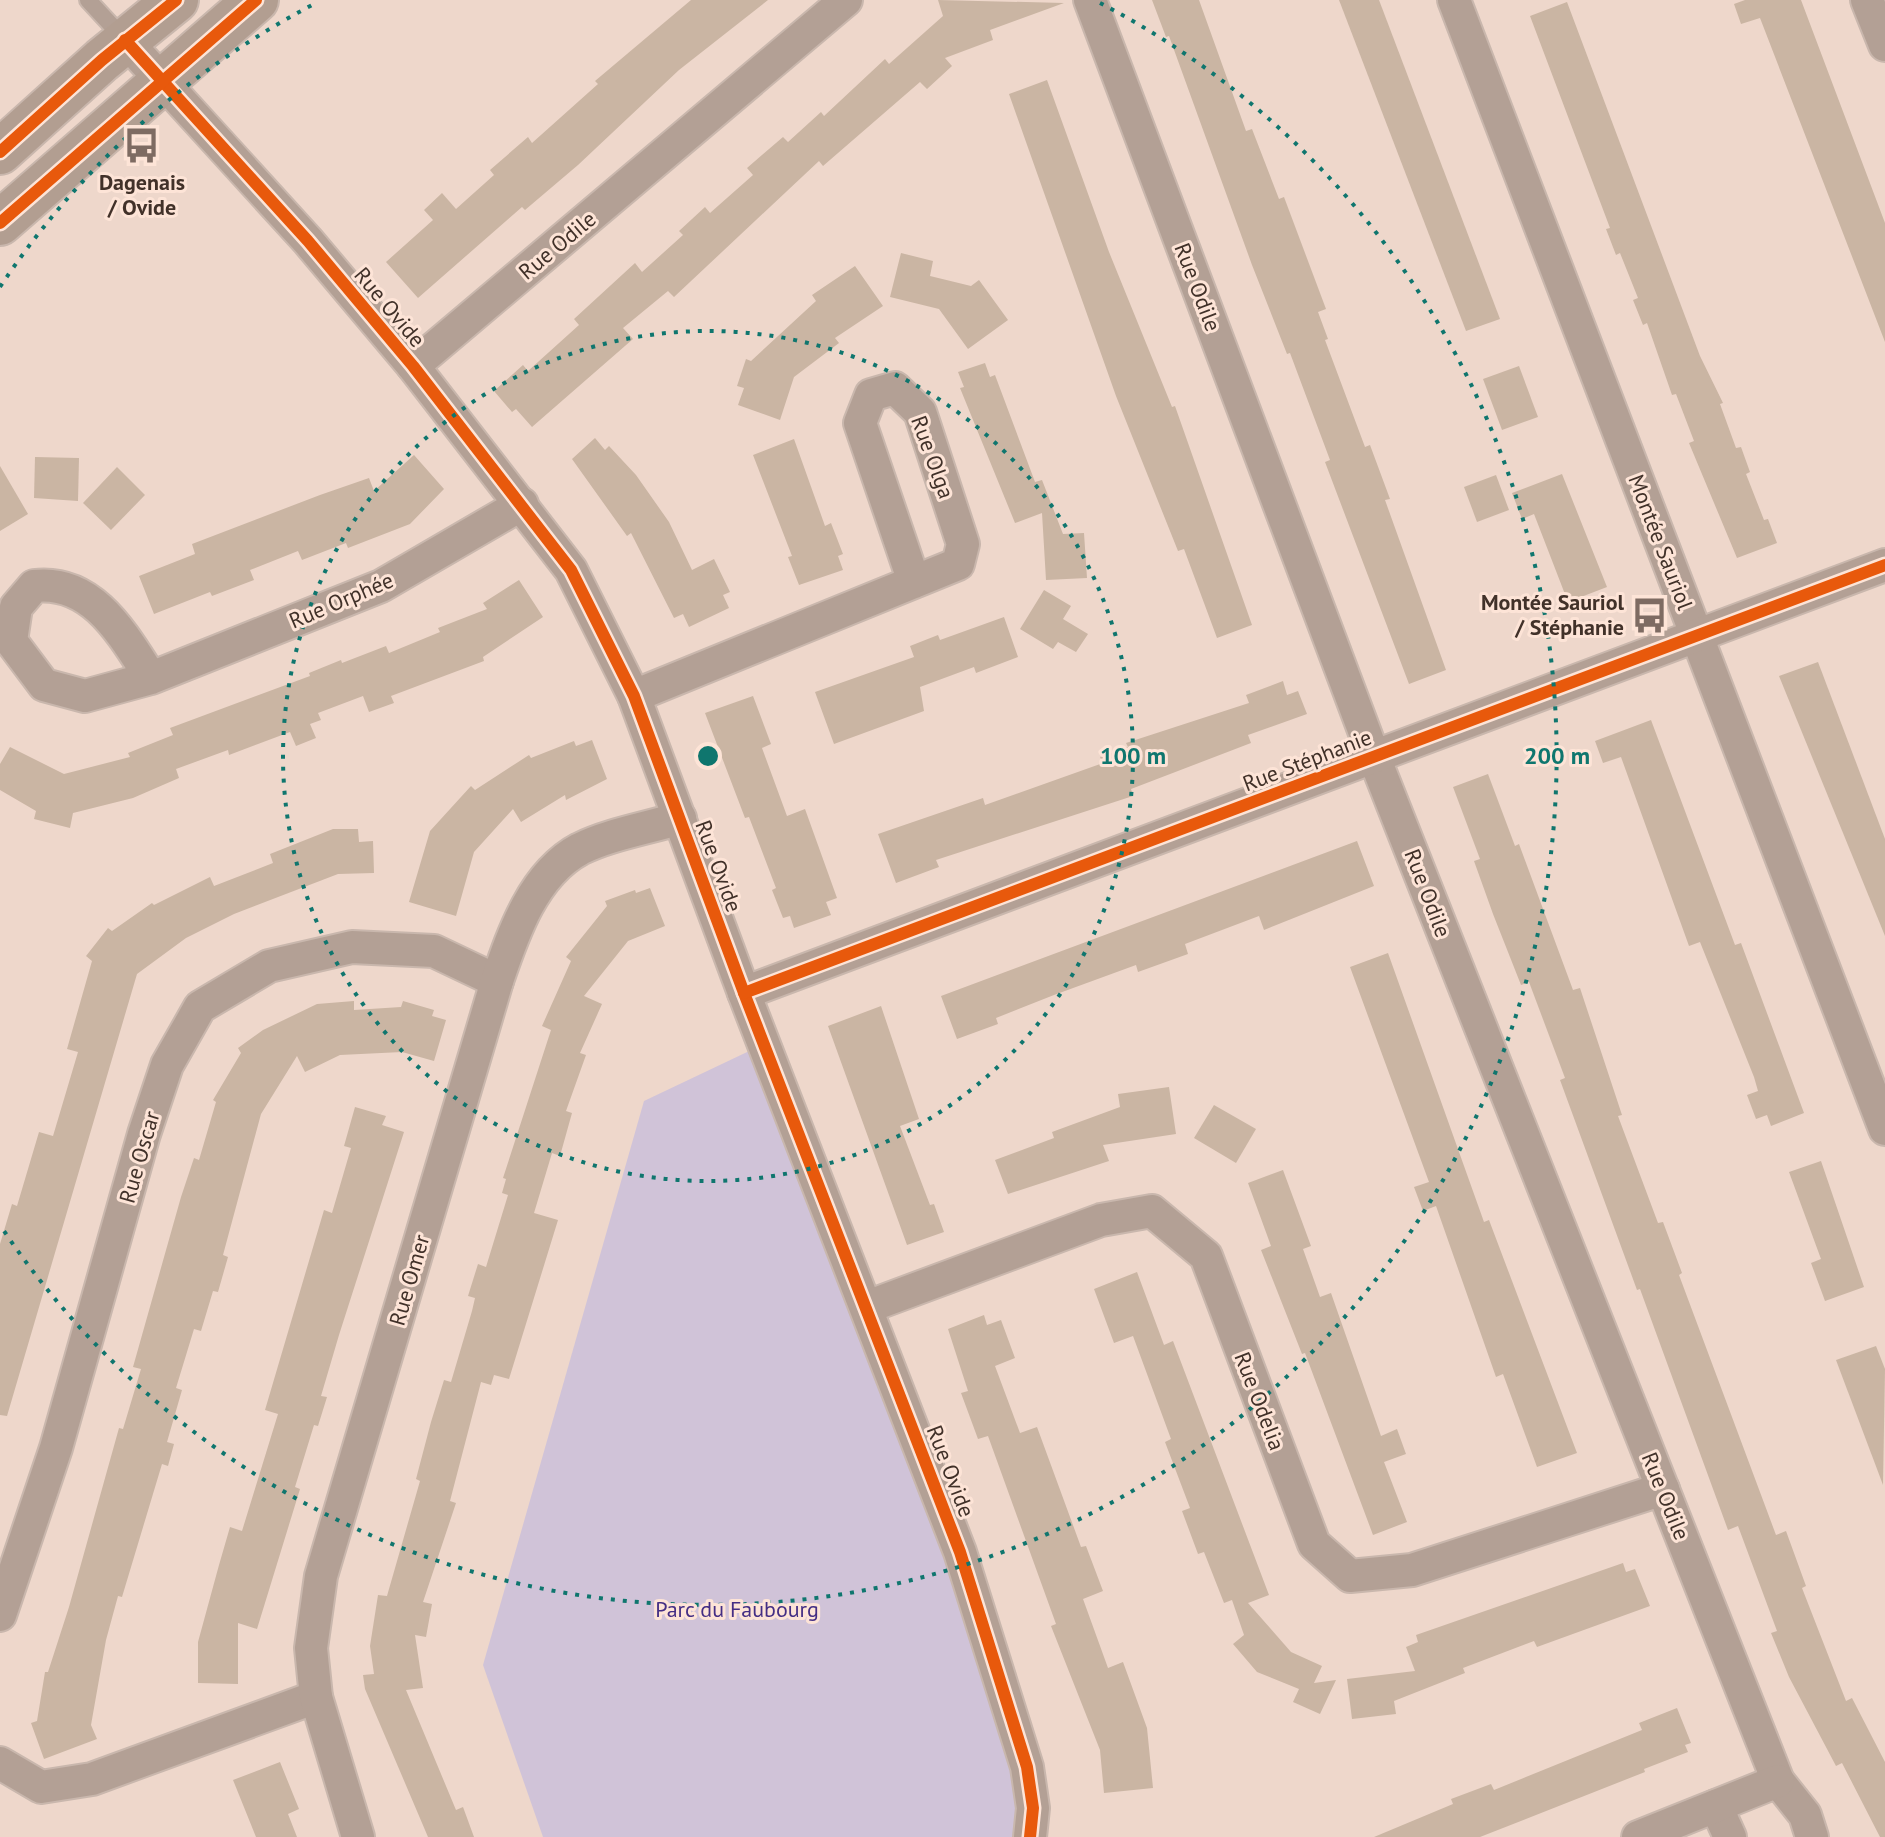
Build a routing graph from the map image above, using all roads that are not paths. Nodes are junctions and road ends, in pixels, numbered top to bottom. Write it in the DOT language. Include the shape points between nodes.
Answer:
graph roads {
  1 [pos="88,0"];
  2 [pos="176,0"];
  3 [pos="256,0"];
  4 [pos="846,0"];
  5 [pos="1090,0"];
  6 [pos="1454,0"];
  7 [pos="1867,0"];
  8 [pos="125,40"];
  9 [pos="1885,45"];
  10 [pos="164,81"];
  11 [pos="0,152"];
  12 [pos="0,223"];
  13 [pos="413,366"];
  14 [pos="522,504"];
  15 [pos="1885,565"];
  16 [pos="914,582"];
  17 [pos="1697,636"];
  18 [pos="151,678"];
  19 [pos="634,696"];
  20 [pos="1374,757"];
  21 [pos="680,818"];
  22 [pos="497,981"];
  23 [pos="744,993"];
  24 [pos="1885,1129"];
  25 [pos="867,1307"];
  26 [pos="1663,1489"];
  27 [pos="0,1615"];
  28 [pos="316,1697"];
  29 [pos="0,1763"];
  30 [pos="1778,1781"];
  31 [pos="1716,1806"];
  32 [pos="358,1837"];
  33 [pos="1030,1837"];
  34 [pos="1638,1837"];
  35 [pos="1730,1837"];
  36 [pos="1812,1837"];
  1 -- 8 [label="lane"];
  2 -- 8 [label="main road"];
  3 -- 10 [label="main road"];
  4 -- 13 [label="street, Rue Odile"];
  5 -- 20 [label="street, Rue Odile"];
  6 -- 17 [label="street, Montée Sauriol"];
  7 -- 9 [label="street"];
  8 -- 10 [label="street, Rue Ovide"];
  8 -- 11 [label="main road"];
  10 -- 12 [label="main road"];
  10 -- 13 [label="street, Rue Ovide"];
  13 -- 14 [label="street, Rue Ovide"];
  14 -- 18 [label="street, Rue Orphée" via="381,586"];
  14 -- 19 [label="street, Rue Ovide" via="571,570"];
  15 -- 17 [label="street, Rue Stéphanie"];
  16 -- 16 [label="street, Rue Olga" via="958,564 963,544 920,412 895,388 871,395 860,423"];
  16 -- 19 [label="street, Rue Olga"];
  17 -- 20 [label="street, Rue Stéphanie"];
  17 -- 24 [label="street, Montée Sauriol"];
  19 -- 21 [label="street, Rue Ovide"];
  20 -- 23 [label="street, Rue Stéphanie"];
  20 -- 26 [label="street, Rue Odile"];
  21 -- 22 [label="street, Rue Omer" via="580,849 545,880 516,924"];
  21 -- 23 [label="street, Rue Ovide"];
  22 -- 27 [label="street, Rue Oscar" via="434,951 352,947 269,966 200,1007 167,1065 56,1448"];
  22 -- 28 [label="street, Rue Omer" via="321,1576 311,1648"];
  23 -- 25 [label="street, Rue Ovide"];
  25 -- 26 [label="street, Rue Odelia" via="1101,1220 1152,1211 1206,1256 1314,1544 1350,1576 1412,1570"];
  25 -- 33 [label="street, Rue Ovide" via="960,1552 996,1666 1027,1767 1033,1808"];
  26 -- 30 [label="street, Rue Odile"];
  28 -- 29 [label="street" via="92,1779 41,1787"];
  28 -- 32 [label="street, Rue Omer"];
  30 -- 31 [label="street"];
  30 -- 36 [label="street, Rue Odile" via="1805,1815"];
  31 -- 34 [label="street"];
  31 -- 35 [label="street"];
}
